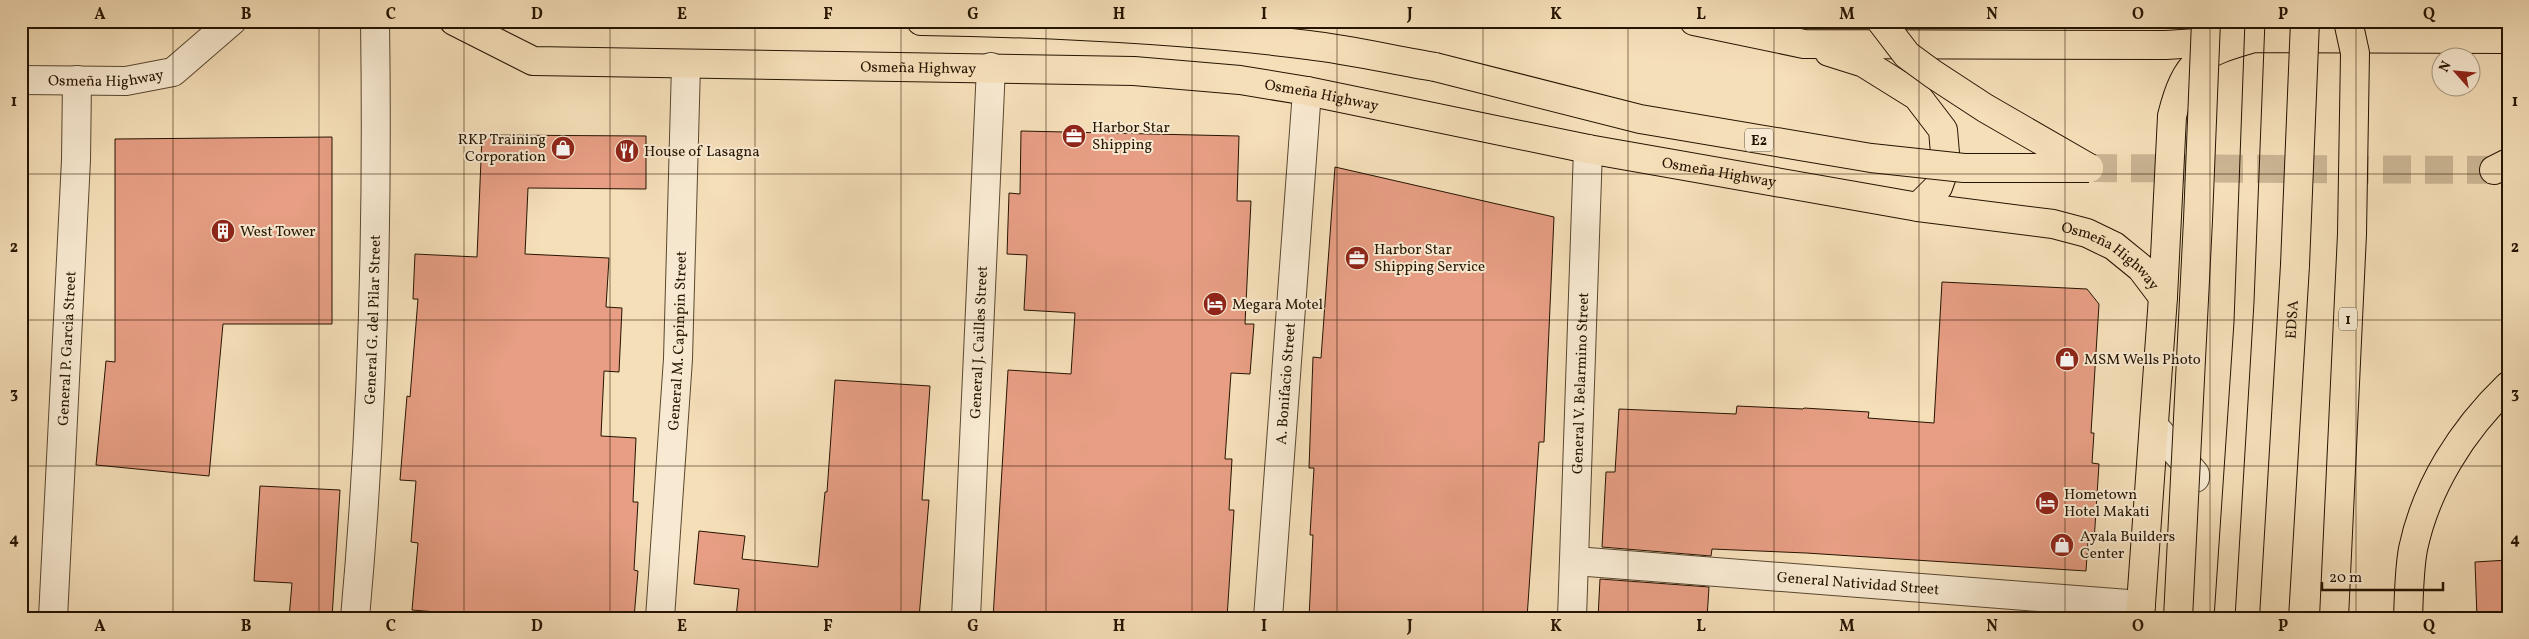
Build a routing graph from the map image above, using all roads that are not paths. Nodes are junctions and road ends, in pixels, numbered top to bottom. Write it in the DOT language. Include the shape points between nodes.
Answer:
graph roads {
  1 [pos="232,21"];
  2 [pos="375,21"];
  3 [pos="454,21"];
  4 [pos="921,21"];
  5 [pos="1694,21"];
  6 [pos="1881,21"];
  7 [pos="2206,21"];
  8 [pos="2305,21"];
  9 [pos="2348,21"];
  10 [pos="2254,38"];
  11 [pos="2508,39"];
  12 [pos="1804,44"];
  13 [pos="686,64"];
  14 [pos="991,67"];
  15 [pos="21,80"];
  16 [pos="77,80"];
  17 [pos="1307,91"];
  18 [pos="1588,149"];
  19 [pos="1918,207"];
  20 [pos="2163,297"];
  21 [pos="2508,386"];
  22 [pos="2155,427"];
  23 [pos="1575,561"];
  24 [pos="2140,611"];
  25 [pos="53,618"];
  26 [pos="355,618"];
  27 [pos="660,618"];
  28 [pos="966,618"];
  29 [pos="1268,618"];
  30 [pos="1572,618"];
  31 [pos="2178,618"];
  32 [pos="2184,618"];
  33 [pos="2274,618"];
  34 [pos="2334,618"];
  35 [pos="2408,618"];
  1 -- 16 [label="street, Osmeña Highway" via="173,72 126,80"];
  2 -- 26 [label="street, General G. del Pilar Street" via="372,312"];
  3 -- 13 [label="main road, Osmeña Highway" via="533,61"];
  4 -- 6 [label="main road, E2, bridge" via="1178,33 1309,45 1435,67 1640,119 1871,158 1964,168 2089,168 1933,74 1907,54"];
  5 -- 12 [label="main road"];
  7 -- 31 [label="main road, bridge"];
  8 -- 33 [label="main road, EDSA, bridge"];
  9 -- 34 [label="main road, 1, bridge" via="2355,53 2352,224"];
  10 -- 11 [label="main road"];
  10 -- 12 [label="main road" via="2166,45"];
  10 -- 20 [label="main road" via="2214,50 2192,67 2178,90 2172,116"];
  12 -- 19 [label="main road" via="1864,63 1888,77 1917,96 1943,130 1946,165 1938,187"];
  13 -- 14 [label="main road, Osmeña Highway"];
  13 -- 27 [label="street, General M. Capinpin Street" via="678,359"];
  14 -- 17 [label="main road, Osmeña Highway" via="1134,70 1240,80"];
  14 -- 28 [label="street, General J. Cailles Street"];
  15 -- 16 [label="street, Osmeña Highway"];
  16 -- 25 [label="street, General P. Garcia Street" via="76,160"];
  17 -- 18 [label="main road, Osmeña Highway"];
  17 -- 29 [label="street, A. Bonifacio Street" via="1299,165"];
  18 -- 19 [label="main road, Osmeña Highway"];
  18 -- 23 [label="street, General V. Belarmino Street"];
  19 -- 20 [label="main road, Osmeña Highway" via="2053,224 2087,233 2114,246 2141,268"];
  20 -- 22 [label="main road"];
  21 -- 35 [label="main road" via="2475,424 2431,491 2413,551"];
  22 -- 24 [label="main road"];
  22 -- 32 [label="street" via="2195,474"];
  23 -- 24 [label="street, General Natividad Street"];
  23 -- 30 [label="street, General V. Belarmino Street"];
}
